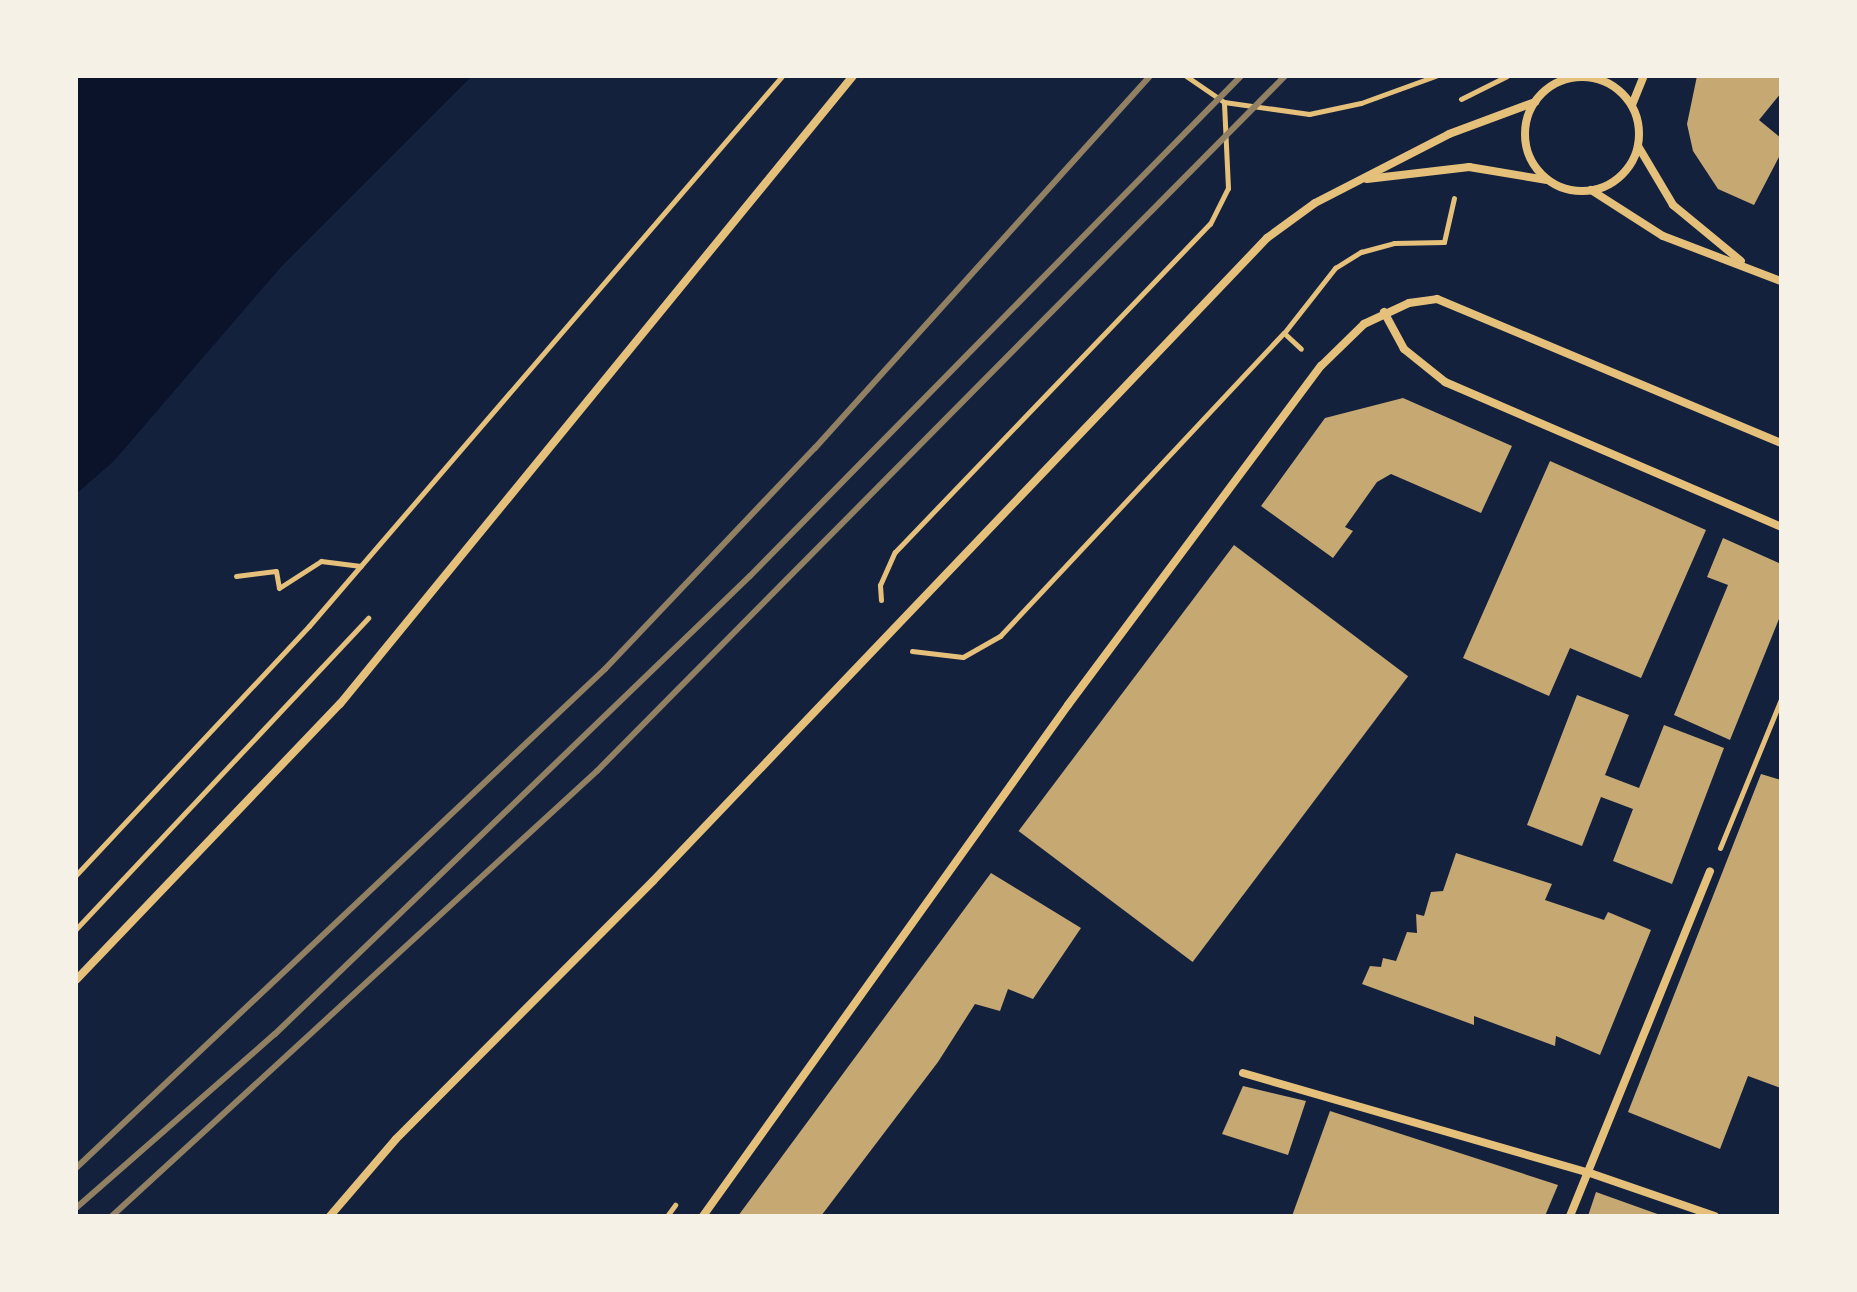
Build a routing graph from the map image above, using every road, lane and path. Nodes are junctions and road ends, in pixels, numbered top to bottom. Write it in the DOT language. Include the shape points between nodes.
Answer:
graph roads {
  1 [pos="782,76"];
  2 [pos="853,76"];
  3 [pos="1186,76"];
  4 [pos="1435,76"];
  5 [pos="1644,76"];
  6 [pos="1571,77"];
  7 [pos="1224,102"];
  8 [pos="1535,102"];
  9 [pos="1632,105"];
  10 [pos="1638,146"];
  11 [pos="1359,180"];
  12 [pos="1548,180"];
  13 [pos="1591,190"];
  14 [pos="1454,197"];
  15 [pos="1748,266"];
  16 [pos="1781,281"];
  17 [pos="1384,312"];
  18 [pos="1284,333"];
  19 [pos="1299,347"];
  20 [pos="1781,443"];
  21 [pos="1781,527"];
  22 [pos="361,566"];
  23 [pos="236,576"];
  24 [pos="373,613"];
  25 [pos="884,613"];
  26 [pos="906,647"];
  27 [pos="1781,699"];
  28 [pos="1710,871"];
  29 [pos="76,875"];
  30 [pos="76,929"];
  31 [pos="76,980"];
  32 [pos="1243,1073"];
  33 [pos="1587,1172"];
  34 [pos="330,1216"];
  35 [pos="703,1216"];
  36 [pos="1570,1216"];
  37 [pos="1715,1216"];
  1 -- 22 [label="path"];
  2 -- 31 [label="street" via="340,704"];
  3 -- 7 [label="path"];
  4 -- 7 [label="path" via="1337,110 1309,114"];
  5 -- 9 [label="street"];
  6 -- 8 [label="street"];
  6 -- 9 [label="street" via="1605,81"];
  7 -- 25 [label="path" via="1228,188 1210,224 895,552 880,585"];
  8 -- 11 [label="street" via="1449,134"];
  8 -- 12 [label="street" via="1525,135 1536,167"];
  9 -- 10 [label="street"];
  10 -- 13 [label="street" via="1621,175"];
  10 -- 15 [label="street" via="1673,205"];
  11 -- 12 [label="street" via="1469,167"];
  11 -- 34 [label="street" via="1315,203 1267,238 653,881 396,1139"];
  12 -- 13 [label="street" via="1576,191"];
  13 -- 15 [label="street" via="1663,236"];
  14 -- 18 [label="path" via="1444,242 1394,243 1361,252 1335,268"];
  15 -- 16 [label="street"];
  17 -- 20 [label="street" via="1437,299"];
  17 -- 21 [label="street" via="1404,349 1445,382"];
  17 -- 35 [label="street" via="1321,366 1068,705"];
  18 -- 19 [label="path"];
  18 -- 26 [label="path" via="1000,636 963,657 923,655"];
  22 -- 23 [label="path" via="321,561 279,588 276,571"];
  22 -- 29 [label="path"];
  24 -- 30 [label="path"];
  27 -- 28 [label="path"];
  28 -- 33 [label="street"];
  32 -- 33 [label="street"];
  33 -- 36 [label="street"];
  33 -- 37 [label="street"];
}
